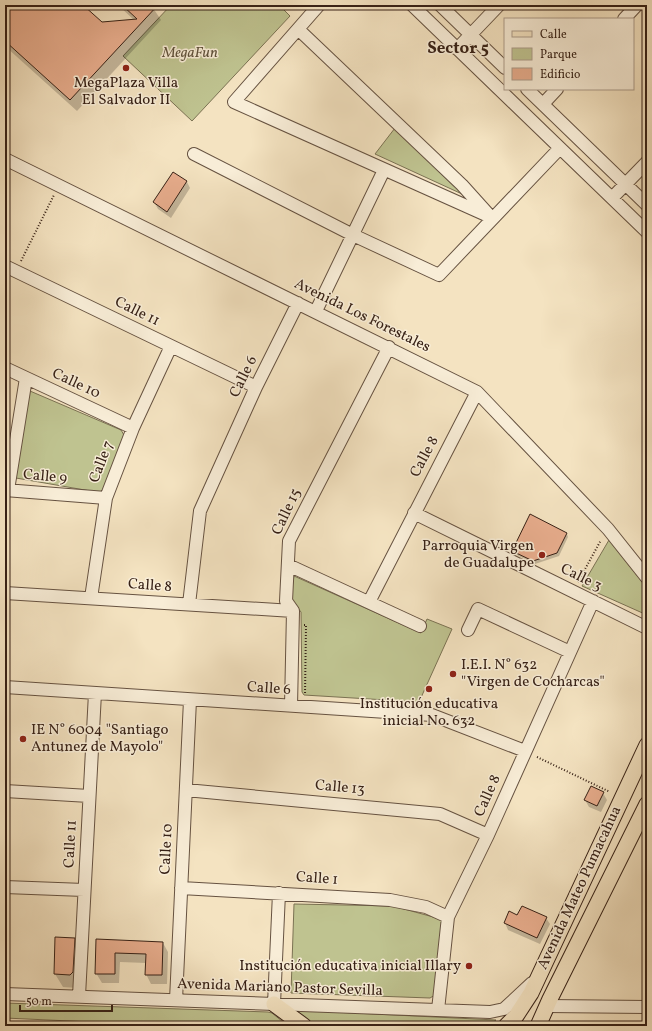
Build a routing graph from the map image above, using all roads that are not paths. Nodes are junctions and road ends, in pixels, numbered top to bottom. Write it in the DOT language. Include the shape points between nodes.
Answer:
graph roads {
  1 [pos="319,5"];
  2 [pos="412,5"];
  3 [pos="440,5"];
  4 [pos="499,5"];
  5 [pos="637,5"];
  6 [pos="625,18"];
  7 [pos="298,29"];
  8 [pos="471,34"];
  9 [pos="457,49"];
  10 [pos="504,67"];
  11 [pos="528,90"];
  12 [pos="557,90"];
  13 [pos="543,104"];
  14 [pos="560,148"];
  15 [pos="194,154"];
  16 [pos="5,159"];
  17 [pos="647,162"];
  18 [pos="384,170"];
  19 [pos="625,184"];
  20 [pos="612,198"];
  21 [pos="647,206"];
  22 [pos="493,218"];
  23 [pos="647,232"];
  24 [pos="353,235"];
  25 [pos="11,269"];
  26 [pos="298,302"];
  27 [pos="316,311"];
  28 [pos="171,346"];
  29 [pos="389,347"];
  30 [pos="5,368"];
  31 [pos="26,378"];
  32 [pos="256,387"];
  33 [pos="477,392"];
  34 [pos="133,428"];
  35 [pos="6,490"];
  36 [pos="106,498"];
  37 [pos="414,513"];
  38 [pos="288,565"];
  39 [pos="647,578"];
  40 [pos="5,592"];
  41 [pos="91,598"];
  42 [pos="592,601"];
  43 [pos="369,602"];
  44 [pos="189,604"];
  45 [pos="293,611"];
  46 [pos="420,626"];
  47 [pos="647,628"];
  48 [pos="468,630"];
  49 [pos="570,652"];
  50 [pos="5,687"];
  51 [pos="95,693"];
  52 [pos="190,700"];
  53 [pos="291,706"];
  54 [pos="647,745"];
  55 [pos="525,751"];
  56 [pos="5,790"];
  57 [pos="186,790"];
  58 [pos="89,796"];
  59 [pos="647,804"];
  60 [pos="488,835"];
  61 [pos="5,887"];
  62 [pos="181,888"];
  63 [pos="84,890"];
  64 [pos="279,893"];
  65 [pos="448,916"];
  66 [pos="540,975"];
  67 [pos="5,994"];
  68 [pos="79,996"];
  69 [pos="176,1000"];
  70 [pos="274,1004"];
  71 [pos="546,1006"];
  72 [pos="647,1007"];
  73 [pos="438,1010"];
  74 [pos="304,1026"];
  75 [pos="506,1026"];
  76 [pos="538,1026"];
  1 -- 7 [label="street"];
  2 -- 9 [label="street"];
  3 -- 8 [label="street"];
  4 -- 8 [label="street"];
  5 -- 6 [label="street"];
  7 -- 18 [label="street" via="234,102"];
  7 -- 22 [label="street" via="462,185"];
  8 -- 9 [label="street"];
  8 -- 10 [label="street"];
  9 -- 14 [label="street"];
  11 -- 13 [label="street"];
  12 -- 13 [label="street"];
  13 -- 19 [label="street"];
  14 -- 20 [label="street"];
  14 -- 22 [label="street"];
  15 -- 24 [label="street"];
  16 -- 26 [label="street, Avenida Los Forestales"];
  17 -- 19 [label="street"];
  18 -- 22 [label="street"];
  18 -- 24 [label="street"];
  19 -- 20 [label="street"];
  19 -- 21 [label="street"];
  20 -- 23 [label="street"];
  22 -- 24 [label="street" via="439,275"];
  24 -- 27 [label="street"];
  25 -- 28 [label="street, Calle 11"];
  26 -- 27 [label="street, Avenida Los Forestales"];
  26 -- 32 [label="street, Calle 6"];
  27 -- 29 [label="street, Avenida Los Forestales"];
  28 -- 32 [label="street, Calle 11"];
  28 -- 34 [label="street, Calle 7"];
  29 -- 33 [label="street, Avenida Los Forestales"];
  29 -- 38 [label="street, Calle 15" via="289,541"];
  30 -- 31 [label="street, Calle 10"];
  31 -- 34 [label="street, Calle 10"];
  31 -- 35 [label="street"];
  32 -- 44 [label="street, Calle 6" via="200,511"];
  33 -- 37 [label="street, Calle 8"];
  33 -- 39 [label="street, Avenida Los Forestales" via="608,529"];
  34 -- 36 [label="street, Calle 7"];
  35 -- 36 [label="street, Calle 9"];
  36 -- 41 [label="street, Calle 7"];
  37 -- 42 [label="street, Calle 3"];
  37 -- 43 [label="street, Calle 8"];
  38 -- 43 [label="street"];
  38 -- 45 [label="street, Calle 15" via="286,601"];
  40 -- 41 [label="street, Calle 8"];
  41 -- 44 [label="street, Calle 8"];
  42 -- 47 [label="street, Calle 3"];
  42 -- 49 [label="street, Calle 8"];
  43 -- 46 [label="street"];
  44 -- 45 [label="street, Calle 8"];
  45 -- 53 [label="street, Calle 15"];
  48 -- 49 [label="street" via="478,609"];
  49 -- 55 [label="street, Calle 8"];
  50 -- 51 [label="street, Calle 6"];
  51 -- 52 [label="street, Calle 6"];
  51 -- 58 [label="street, Calle 11"];
  52 -- 53 [label="street, Calle 6"];
  52 -- 57 [label="street, Calle 10"];
  53 -- 55 [label="street, Calle 6" via="432,715"];
  54 -- 66 [label="main road, Avenida Mateo Pumacahua"];
  55 -- 60 [label="street, Calle 8"];
  56 -- 58 [label="street"];
  57 -- 60 [label="street, Calle 13" via="440,814"];
  57 -- 62 [label="street, Calle 10"];
  58 -- 63 [label="street, Calle 11"];
  59 -- 71 [label="main road, Avenida Mateo Pumacahua"];
  60 -- 65 [label="street, Calle 8"];
  61 -- 63 [label="street"];
  62 -- 64 [label="street, Calle 1"];
  62 -- 69 [label="street, Calle 10"];
  63 -- 68 [label="street, Calle 11"];
  64 -- 65 [label="street, Calle 1" via="402,902 426,907"];
  64 -- 70 [label="street"];
  65 -- 73 [label="street, Calle 8"];
  66 -- 73 [label="street, Avenida Mariano Pastor Sevilla" via="504,1009 490,1012"];
  66 -- 75 [label="main road, Avenida Mateo Pumacahua" via="525,1004"];
  67 -- 68 [label="street, Avenida Mariano Pastor Sevilla"];
  68 -- 69 [label="street, Avenida Mariano Pastor Sevilla"];
  69 -- 70 [label="street, Avenida Mariano Pastor Sevilla"];
  70 -- 73 [label="street, Avenida Mariano Pastor Sevilla"];
  70 -- 74 [label="main road"];
  71 -- 72 [label="street"];
  71 -- 76 [label="main road, Avenida Mateo Pumacahua"];
}
